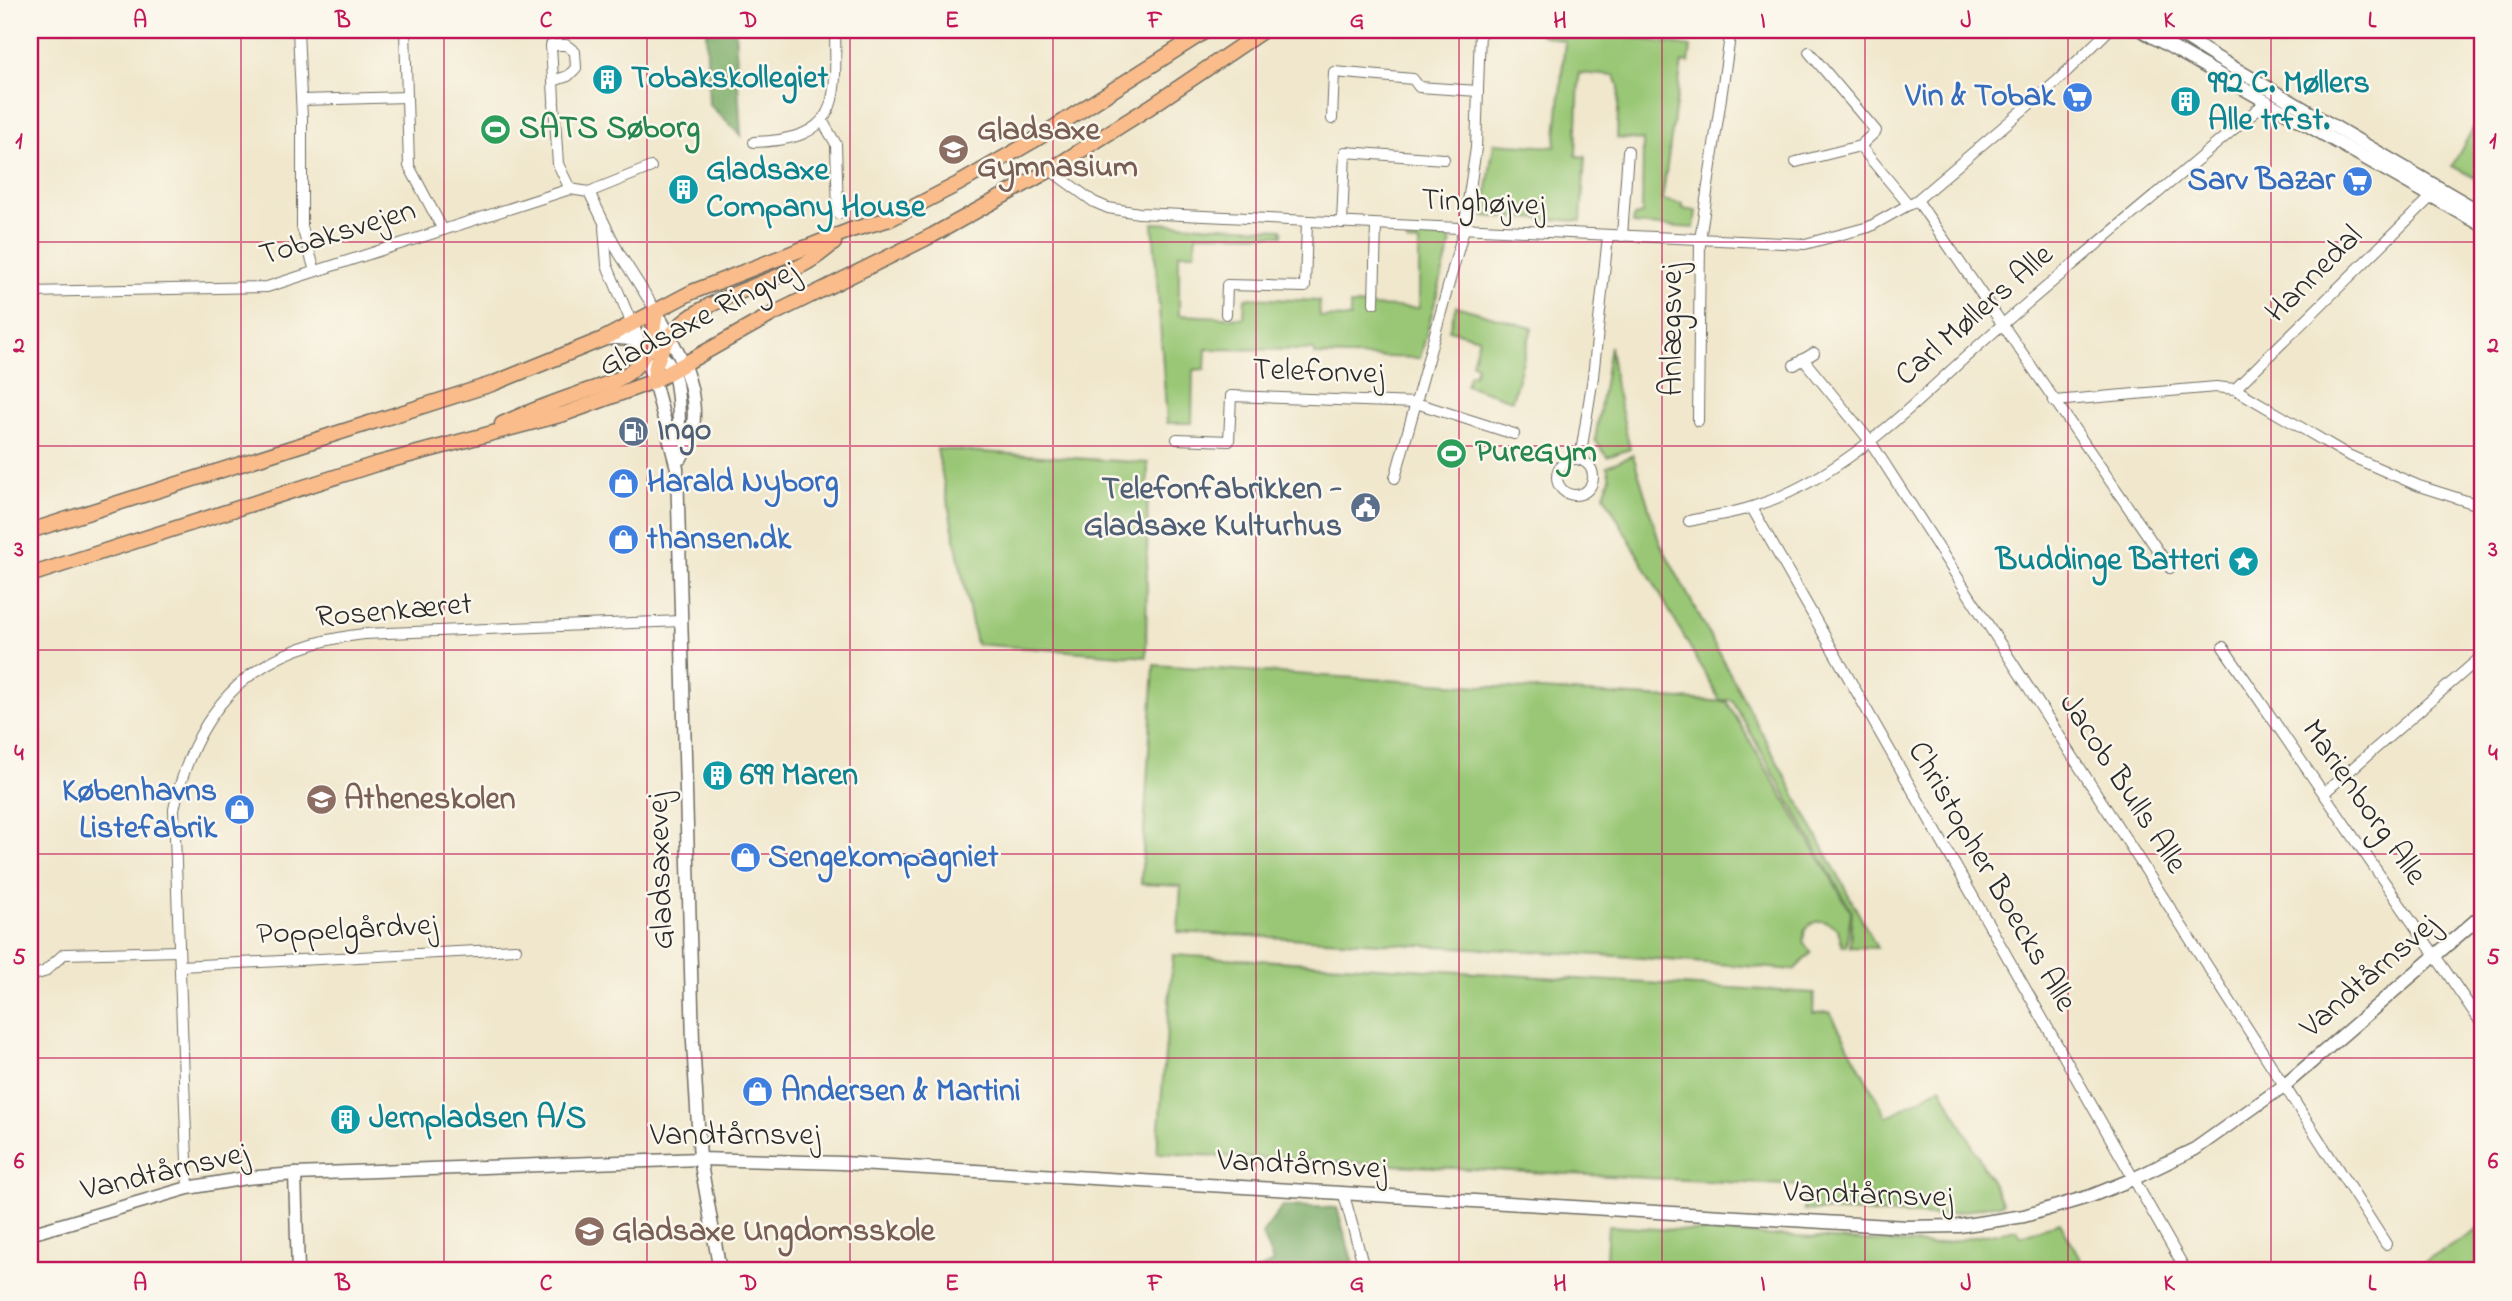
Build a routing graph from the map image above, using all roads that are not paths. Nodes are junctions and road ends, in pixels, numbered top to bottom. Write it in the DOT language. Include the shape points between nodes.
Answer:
graph roads {
  1 [pos="298,30"];
  2 [pos="405,30"];
  3 [pos="835,30"];
  4 [pos="1207,30"];
  5 [pos="1264,30"];
  6 [pos="1480,30"];
  7 [pos="1731,30"];
  8 [pos="2109,30"];
  9 [pos="2141,30"];
  10 [pos="2158,30"];
  11 [pos="2173,30"];
  12 [pos="1809,52"];
  13 [pos="2217,58"];
  14 [pos="553,81"];
  15 [pos="1478,91"];
  16 [pos="407,97"];
  17 [pos="302,100"];
  18 [pos="2267,102"];
  19 [pos="1332,118"];
  20 [pos="822,122"];
  21 [pos="754,142"];
  22 [pos="1860,146"];
  23 [pos="1628,152"];
  24 [pos="1444,159"];
  25 [pos="1796,162"];
  26 [pos="652,167"];
  27 [pos="1050,170"];
  28 [pos="570,189"];
  29 [pos="589,192"];
  30 [pos="2431,197"];
  31 [pos="1913,203"];
  32 [pos="838,214"];
  33 [pos="2482,214"];
  34 [pos="1307,221"];
  35 [pos="604,223"];
  36 [pos="1342,223"];
  37 [pos="1376,225"];
  38 [pos="2482,225"];
  39 [pos="1464,229"];
  40 [pos="443,230"];
  41 [pos="851,230"];
  42 [pos="1608,236"];
  43 [pos="1622,236"];
  44 [pos="1700,240"];
  45 [pos="315,271"];
  46 [pos="30,292"];
  47 [pos="1374,303"];
  48 [pos="656,311"];
  49 [pos="1226,314"];
  50 [pos="632,324"];
  51 [pos="2002,325"];
  52 [pos="670,336"];
  53 [pos="603,339"];
  54 [pos="648,348"];
  55 [pos="1814,353"];
  56 [pos="678,368"];
  57 [pos="654,381"];
  58 [pos="2235,389"];
  59 [pos="2054,401"];
  60 [pos="1416,403"];
  61 [pos="1698,421"];
  62 [pos="1514,434"];
  63 [pos="476,438"];
  64 [pos="1177,439"];
  65 [pos="1870,441"];
  66 [pos="1580,459"];
  67 [pos="677,468"];
  68 [pos="1395,478"];
  69 [pos="2482,506"];
  70 [pos="1752,508"];
  71 [pos="1689,521"];
  72 [pos="30,531"];
  73 [pos="2170,568"];
  74 [pos="30,575"];
  75 [pos="681,621"];
  76 [pos="2222,647"];
  77 [pos="2482,656"];
  78 [pos="2324,793"];
  79 [pos="2482,915"];
  80 [pos="516,949"];
  81 [pos="179,951"];
  82 [pos="2436,955"];
  83 [pos="180,965"];
  84 [pos="30,976"];
  85 [pos="2482,1024"];
  86 [pos="2285,1085"];
  87 [pos="700,1159"];
  88 [pos="295,1174"];
  89 [pos="2133,1179"];
  90 [pos="188,1188"];
  91 [pos="1344,1195"];
  92 [pos="30,1234"];
  93 [pos="2386,1244"];
  94 [pos="298,1271"];
  95 [pos="720,1271"];
  96 [pos="1365,1271"];
  97 [pos="2186,1271"];
  1 -- 17 [label="street"];
  2 -- 16 [label="street"];
  3 -- 20 [label="street" via="836,86"];
  4 -- 41 [label="main road, Gladsaxe Ringvej" via="1041,137 958,184 890,219"];
  5 -- 27 [label="main road, Gladsaxe Ringvej"];
  6 -- 15 [label="street, Telefonvej"];
  7 -- 44 [label="street"];
  8 -- 31 [label="street, Tinghøjvej" via="2057,81"];
  9 -- 18 [label="street"];
  10 -- 13 [label="street"];
  11 -- 13 [label="street"];
  12 -- 22 [label="street" via="1876,131"];
  13 -- 33 [label="street"];
  14 -- 28 [label="street" via="558,164"];
  15 -- 19 [label="street" via="1419,87 1413,79 1334,72"];
  15 -- 39 [label="street, Telefonvej" via="1476,148"];
  16 -- 17 [label="street"];
  16 -- 40 [label="street" via="409,166"];
  17 -- 45 [label="street" via="303,227"];
  18 -- 30 [label="street"];
  18 -- 51 [label="street, Carl Møllers Alle"];
  20 -- 21 [label="street" via="805,134"];
  20 -- 32 [label="street" via="836,144"];
  22 -- 25 [label="street"];
  22 -- 31 [label="street"];
  23 -- 43 [label="street"];
  24 -- 36 [label="street, Tinghøjvej" via="1345,152"];
  26 -- 29 [label="street"];
  27 -- 34 [label="street, Tinghøjvej" via="1108,208"];
  27 -- 56 [label="main road, Gladsaxe Ringvej"];
  28 -- 29 [label="street, Tobaksvejen"];
  28 -- 40 [label="street, Tobaksvejen"];
  29 -- 35 [label="street"];
  30 -- 38 [label="street"];
  30 -- 58 [label="street, Hannedal"];
  31 -- 44 [label="street, Tinghøjvej" via="1869,227 1805,244"];
  31 -- 51 [label="street"];
  34 -- 36 [label="street, Tinghøjvej"];
  34 -- 49 [label="street" via="1304,286 1227,285"];
  35 -- 48 [label="street"];
  35 -- 50 [label="street" via="607,265"];
  36 -- 37 [label="street, Tinghøjvej"];
  37 -- 39 [label="street, Tinghøjvej"];
  37 -- 47 [label="street"];
  39 -- 42 [label="street, Tinghøjvej"];
  39 -- 60 [label="street, Telefonvej"];
  40 -- 45 [label="street, Tobaksvejen"];
  41 -- 48 [label="main road, Gladsaxe Ringvej"];
  41 -- 52 [label="main road" via="808,262 689,316"];
  42 -- 43 [label="street, Tinghøjvej"];
  42 -- 66 [label="street"];
  43 -- 44 [label="street, Tinghøjvej"];
  44 -- 61 [label="street, Anlægsvej"];
  45 -- 46 [label="street, Tobaksvejen" via="267,287"];
  48 -- 50 [label="main road, Gladsaxe Ringvej"];
  48 -- 52 [label="street, Gladsaxevej"];
  48 -- 54 [label="main road"];
  50 -- 53 [label="main road, Gladsaxe Ringvej"];
  50 -- 54 [label="street"];
  51 -- 59 [label="street"];
  51 -- 65 [label="street, Carl Møllers Alle"];
  52 -- 54 [label="main road"];
  52 -- 56 [label="street, Gladsaxevej"];
  53 -- 54 [label="street" via="623,338"];
  53 -- 72 [label="main road, Gladsaxe Ringvej" via="492,384"];
  54 -- 56 [label="street"];
  54 -- 57 [label="main road"];
  54 -- 63 [label="main road" via="631,371 616,380 527,412"];
  55 -- 65 [label="street, Jacob Bulls Alle" via="1798,362"];
  56 -- 57 [label="main road, Gladsaxe Ringvej"];
  56 -- 67 [label="street, Gladsaxevej" via="692,387 693,429"];
  57 -- 63 [label="main road, Gladsaxe Ringvej" via="564,414"];
  57 -- 67 [label="street, Gladsaxevej"];
  58 -- 59 [label="street"];
  58 -- 69 [label="street" via="2348,455 2419,486"];
  59 -- 73 [label="street"];
  60 -- 62 [label="street, Telefonvej"];
  60 -- 64 [label="street, Telefonvej" via="1231,396 1229,442"];
  60 -- 68 [label="street, Telefonvej"];
  63 -- 74 [label="main road, Gladsaxe Ringvej" via="376,464"];
  65 -- 70 [label="street, Carl Møllers Alle" via="1824,474"];
  65 -- 86 [label="street, Jacob Bulls Alle"];
  67 -- 75 [label="street, Gladsaxevej"];
  70 -- 71 [label="street, Carl Møllers Alle"];
  70 -- 89 [label="street, Christopher Boecks Alle"];
  75 -- 81 [label="street, Rosenkæret" via="343,636 296,649 253,674 205,724 181,781 174,809"];
  75 -- 87 [label="street, Gladsaxevej"];
  76 -- 78 [label="street, Marienborg Alle"];
  77 -- 78 [label="street"];
  78 -- 82 [label="street, Marienborg Alle"];
  79 -- 82 [label="street, Vandtårnsvej"];
  80 -- 83 [label="street, Poppelgårdvej"];
  81 -- 83 [label="street, Rosenkæret"];
  81 -- 84 [label="street" via="64,954 44,972"];
  82 -- 85 [label="street, Marienborg Alle"];
  82 -- 86 [label="street, Vandtårnsvej"];
  83 -- 90 [label="street, Rosenkæret"];
  86 -- 89 [label="street, Vandtårnsvej" via="2194,1149"];
  86 -- 93 [label="street, Jacob Bulls Alle"];
  87 -- 88 [label="street, Vandtårnsvej"];
  87 -- 91 [label="street, Vandtårnsvej" via="842,1163"];
  87 -- 95 [label="street, Gladsaxevej"];
  88 -- 90 [label="street, Vandtårnsvej"];
  88 -- 94 [label="street"];
  89 -- 91 [label="street, Vandtårnsvej" via="2024,1216 1959,1226 1906,1227"];
  89 -- 97 [label="street, Christopher Boecks Alle"];
  90 -- 92 [label="street, Vandtårnsvej"];
  91 -- 96 [label="street"];
}
